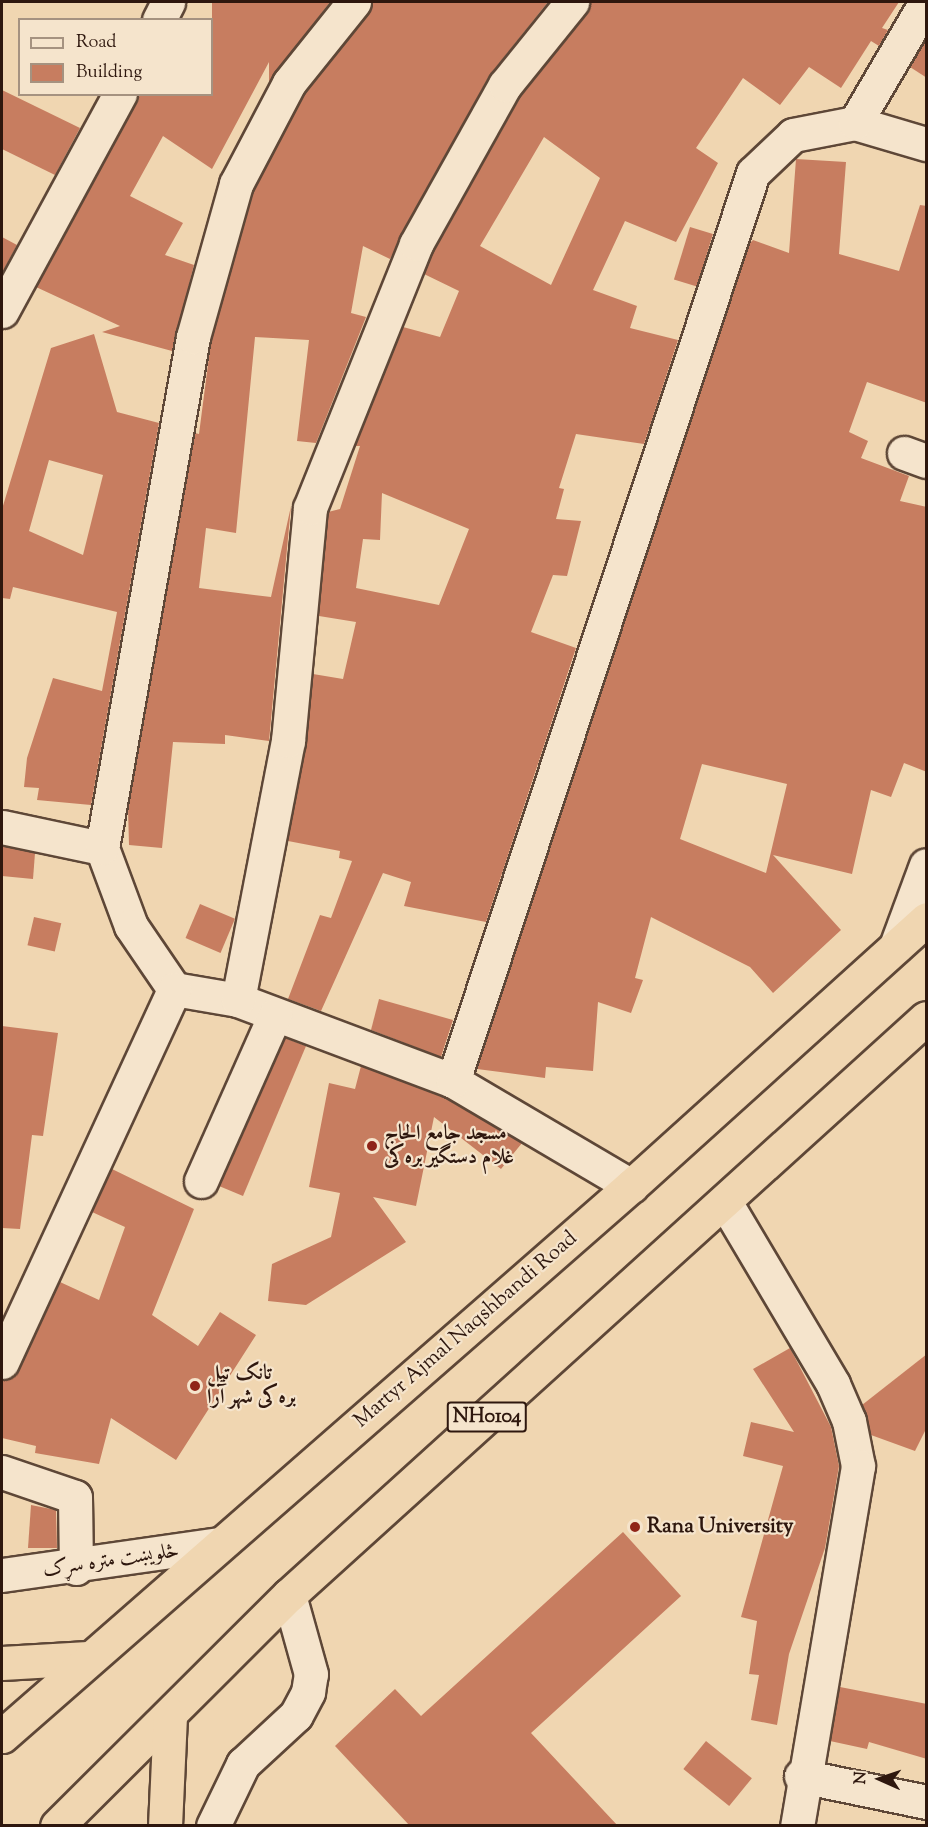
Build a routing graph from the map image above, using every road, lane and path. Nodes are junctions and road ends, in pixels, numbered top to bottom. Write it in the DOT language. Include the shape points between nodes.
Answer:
graph roads {
  1 [pos="168,2"];
  2 [pos="354,2"];
  3 [pos="572,2"];
  4 [pos="926,2"];
  5 [pos="160,18"];
  6 [pos="119,96"];
  7 [pos="855,123"];
  8 [pos="927,144"];
  9 [pos="2,311"];
  10 [pos="2,827"];
  11 [pos="102,848"];
  12 [pos="927,865"];
  13 [pos="927,919"];
  14 [pos="896,946"];
  15 [pos="174,988"];
  16 [pos="238,1000"];
  17 [pos="275,1016"];
  18 [pos="927,1018"];
  19 [pos="453,1081"];
  20 [pos="201,1181"];
  21 [pos="631,1186"];
  22 [pos="725,1202"];
  23 [pos="2,1362"];
  24 [pos="2,1472"];
  25 [pos="219,1544"];
  26 [pos="76,1568"];
  27 [pos="2,1575"];
  28 [pos="289,1594"];
  29 [pos="88,1658"];
  30 [pos="2,1663"];
  31 [pos="170,1714"];
  32 [pos="2,1736"];
  33 [pos="801,1776"];
  34 [pos="927,1802"];
  35 [pos="57,1826"];
  36 [pos="165,1826"];
  37 [pos="213,1826"];
  38 [pos="797,1826"];
  1 -- 5 [label="street"];
  2 -- 11 [label="street" via="289,83 236,184 193,337"];
  3 -- 16 [label="street" via="506,85 416,244 310,508 288,741"];
  4 -- 7 [label="street"];
  6 -- 9 [label="street"];
  7 -- 8 [label="street"];
  7 -- 19 [label="street" via="793,135 753,173"];
  10 -- 11 [label="street"];
  11 -- 15 [label="street" via="132,926"];
  12 -- 14 [label="street"];
  13 -- 14 [label="highway, Martyr Ajmal Naqshbandi Road"];
  14 -- 21 [label="highway, Martyr Ajmal Naqshbandi Road"];
  15 -- 16 [label="street"];
  15 -- 23 [label="street"];
  16 -- 17 [label="street"];
  17 -- 19 [label="street"];
  17 -- 20 [label="street"];
  18 -- 22 [label="highway, NH0104"];
  19 -- 21 [label="street"];
  21 -- 25 [label="highway, Martyr Ajmal Naqshbandi Road"];
  22 -- 28 [label="highway, NH0104"];
  22 -- 33 [label="street" via="833,1384 849,1421 858,1466"];
  24 -- 26 [label="street" via="75,1497"];
  25 -- 26 [label="street, څلویښت متره سړک"];
  25 -- 29 [label="highway, Martyr Ajmal Naqshbandi Road"];
  26 -- 27 [label="street, څلویښت متره سړک"];
  28 -- 31 [label="highway, NH0104"];
  28 -- 37 [label="street" via="311,1674 308,1692 296,1715 243,1764"];
  29 -- 30 [label="highway"];
  29 -- 32 [label="highway, Martyr Ajmal Naqshbandi Road"];
  31 -- 35 [label="highway, NH0104"];
  31 -- 36 [label="highway"];
  33 -- 34 [label="street"];
  33 -- 38 [label="street"];
}
